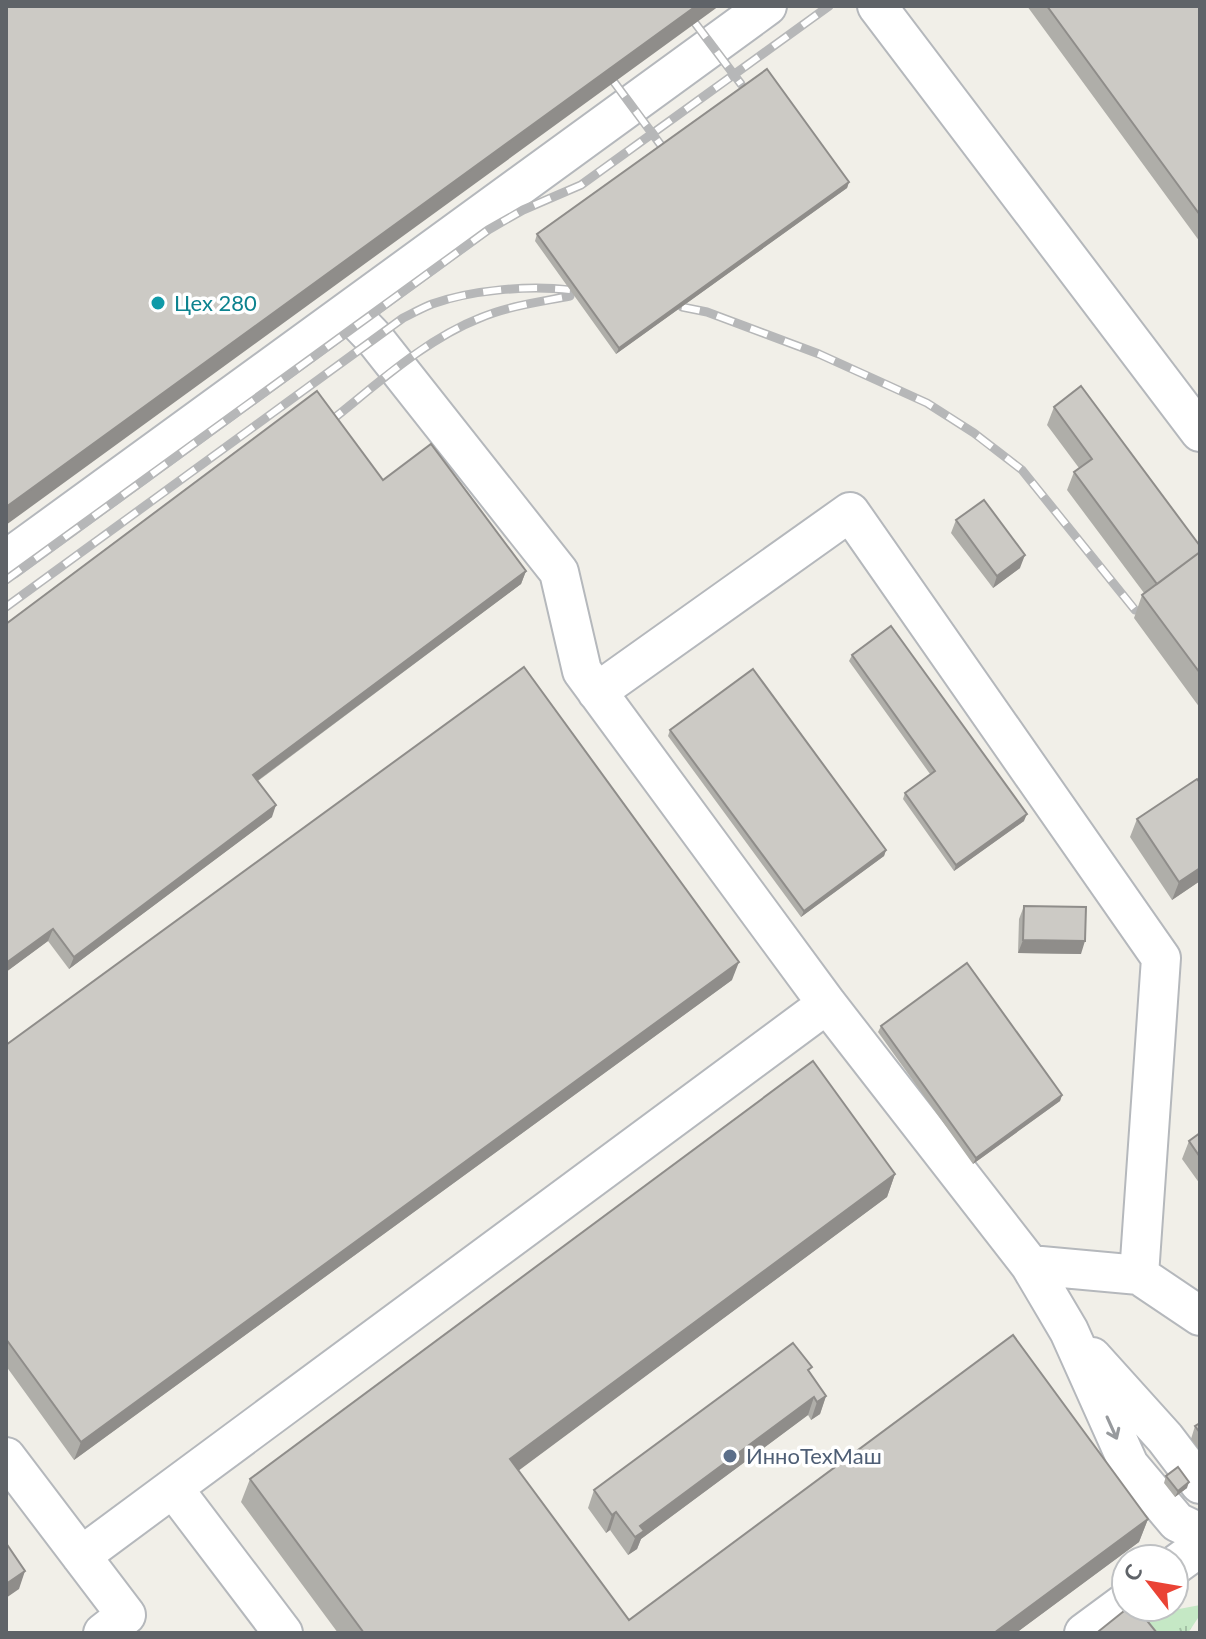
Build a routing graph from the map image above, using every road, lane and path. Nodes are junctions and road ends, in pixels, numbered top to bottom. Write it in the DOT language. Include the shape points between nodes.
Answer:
graph roads {
  1 [pos="767,6"];
  2 [pos="877,6"];
  3 [pos="348,311"];
  4 [pos="1200,432"];
  5 [pos="6,560"];
  6 [pos="597,692"];
  7 [pos="827,1004"];
  8 [pos="1030,1265"];
  9 [pos="1139,1275"];
  10 [pos="1200,1316"];
  11 [pos="1069,1331"];
  12 [pos="6,1457"];
  13 [pos="1200,1484"];
  14 [pos="173,1488"];
  15 [pos="1200,1533"];
  16 [pos="81,1556"];
  17 [pos="1110,1614"];
  18 [pos="103,1633"];
  19 [pos="283,1633"];
  20 [pos="1084,1633"];
  1 -- 3 [label="lane"];
  2 -- 4 [label="lane"];
  3 -- 5 [label="lane"];
  3 -- 6 [label="lane" via="559,572 582,671"];
  6 -- 7 [label="lane"];
  6 -- 9 [label="lane" via="850,512 1161,958"];
  7 -- 8 [label="lane"];
  7 -- 14 [label="lane"];
  8 -- 9 [label="lane"];
  8 -- 11 [label="lane"];
  9 -- 10 [label="lane"];
  11 -- 13 [label="lane"];
  11 -- 15 [label="lane, one-way" via="1129,1465 1177,1522"];
  12 -- 16 [label="lane"];
  14 -- 16 [label="lane"];
  14 -- 19 [label="lane"];
  16 -- 18 [label="lane" via="126,1615"];
  17 -- 20 [label="lane"];
}
